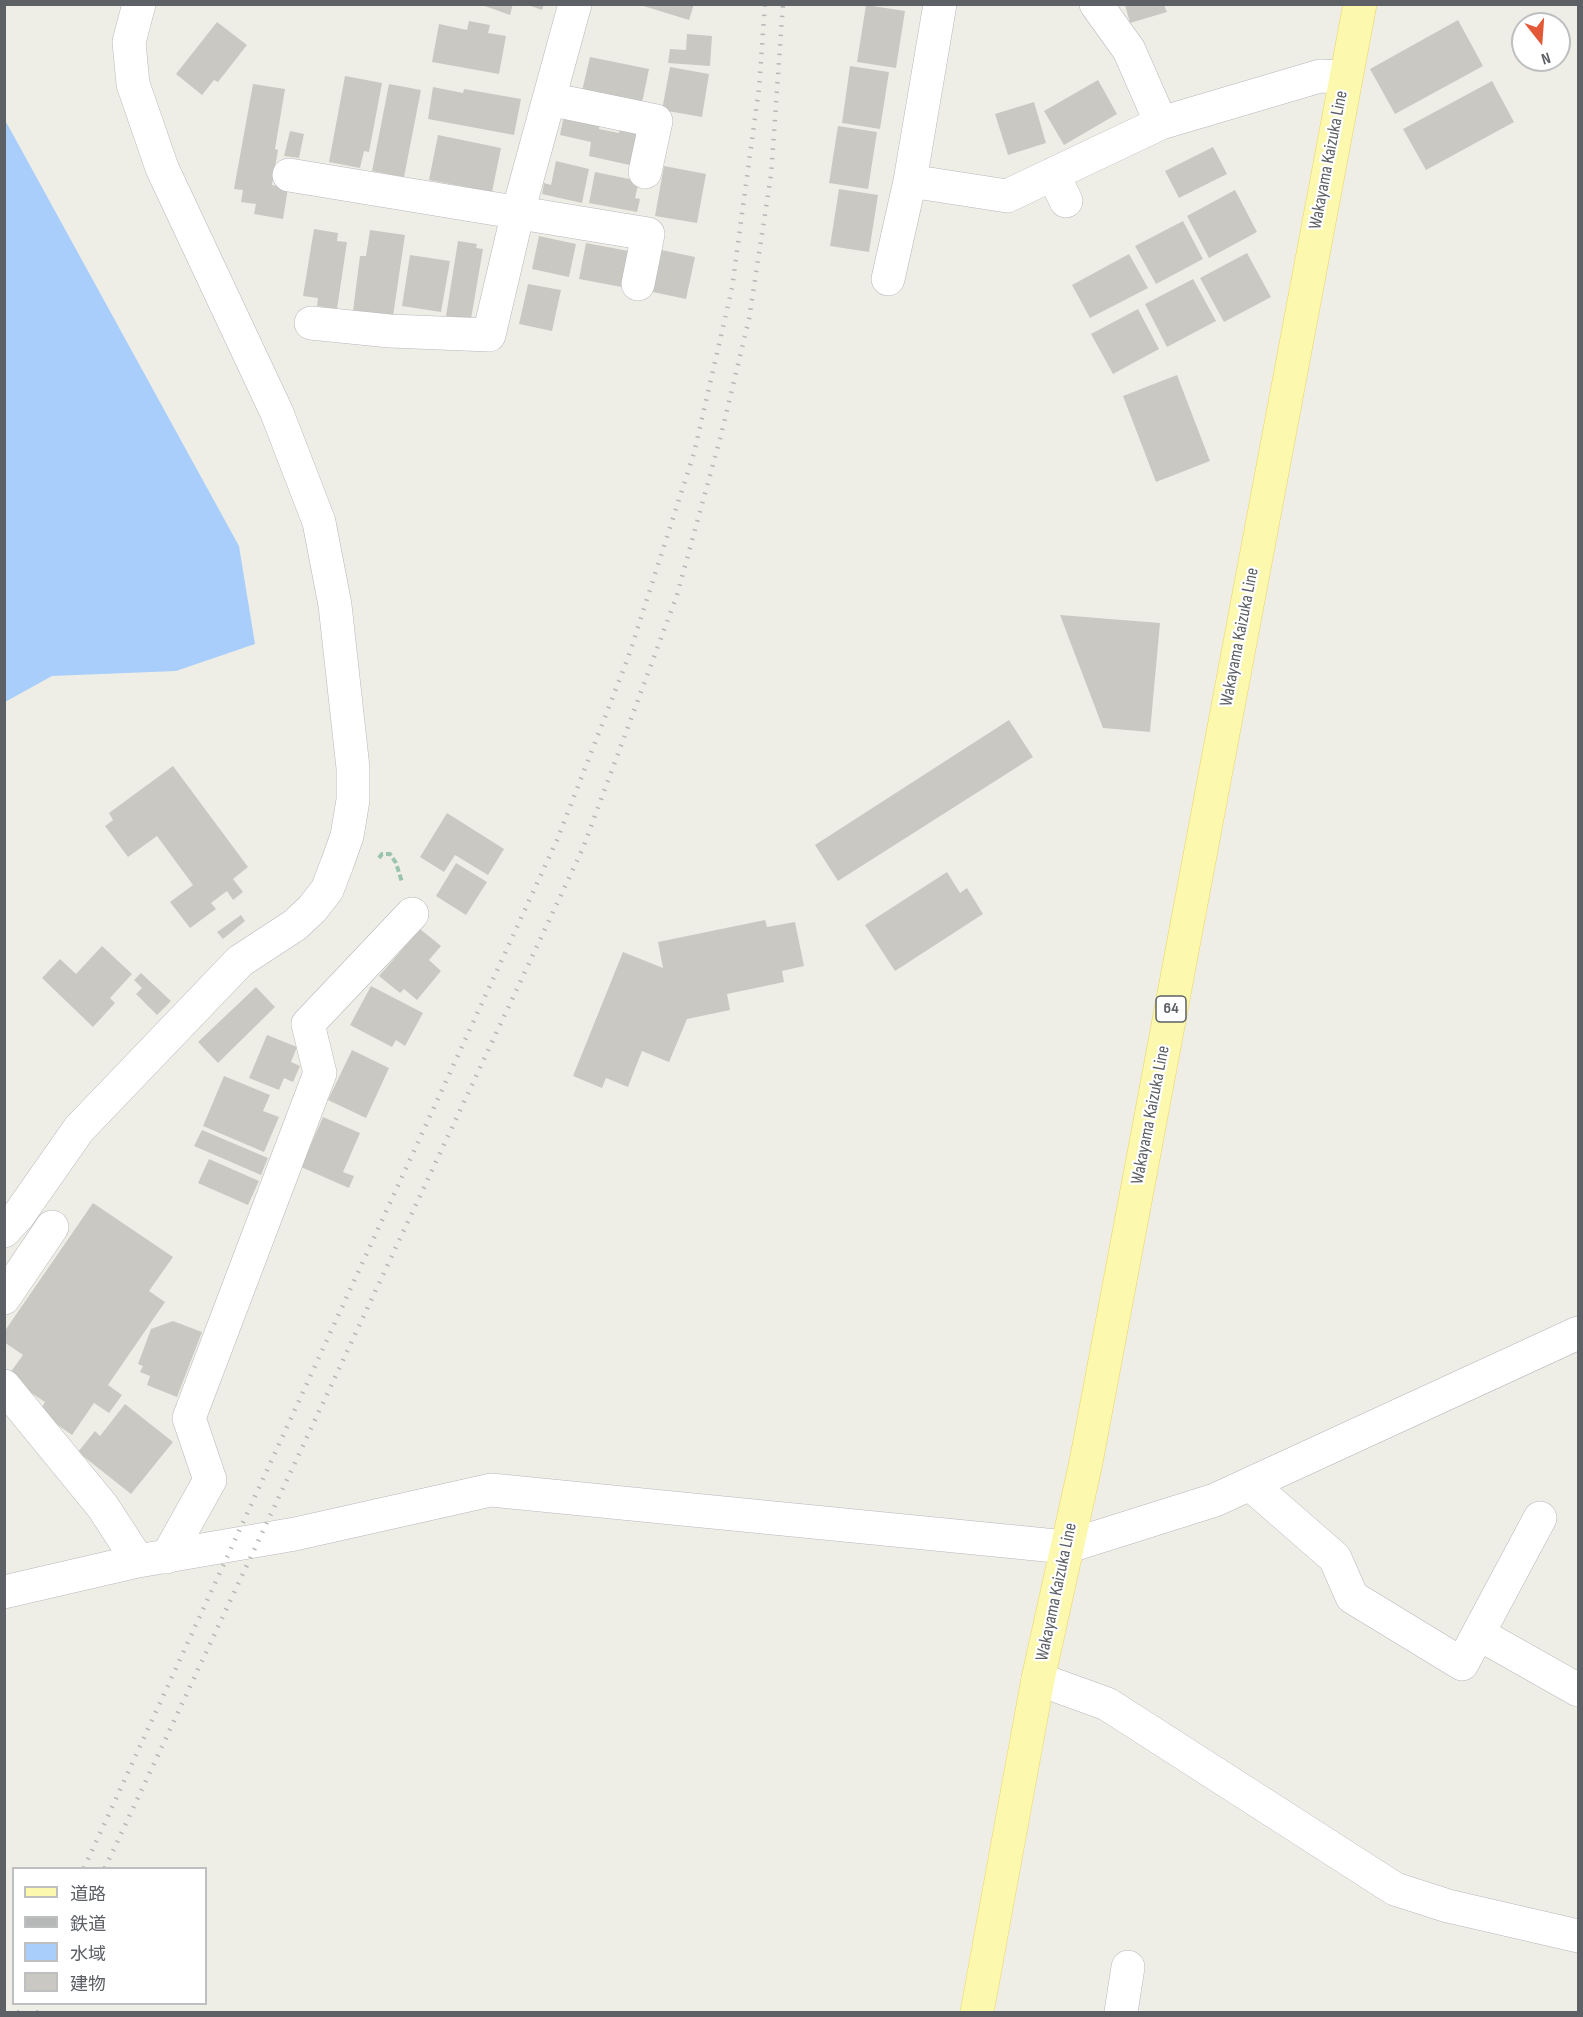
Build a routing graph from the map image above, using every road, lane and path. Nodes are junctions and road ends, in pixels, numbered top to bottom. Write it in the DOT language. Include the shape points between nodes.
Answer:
graph roads {
  1 [pos="139,4"];
  2 [pos="575,4"];
  3 [pos="940,4"];
  4 [pos="1096,4"];
  5 [pos="1360,4"];
  6 [pos="1344,77"];
  7 [pos="549,99"];
  8 [pos="1161,123"];
  9 [pos="645,172"];
  10 [pos="289,175"];
  11 [pos="910,181"];
  12 [pos="518,212"];
  13 [pos="888,279"];
  14 [pos="638,284"];
  15 [pos="311,323"];
  16 [pos="372,866"];
  17 [pos="412,914"];
  18 [pos="9,1217"];
  19 [pos="52,1227"];
  20 [pos="4,1298"];
  21 [pos="1578,1333"];
  22 [pos="4,1386"];
  23 [pos="1250,1484"];
  24 [pos="1540,1518"];
  25 [pos="1066,1548"];
  26 [pos="153,1559"];
  27 [pos="4,1592"];
  28 [pos="1479,1634"];
  29 [pos="1038,1679"];
  30 [pos="1578,1690"];
  31 [pos="1578,1936"];
  32 [pos="1128,1967"];
  33 [pos="977,2013"];
  34 [pos="1121,2013"];
  1 -- 18 [label="street" via="129,42 133,84 140,105 162,168 277,412 319,522 335,605 353,800 337,864 327,890 312,909 295,925 240,961 87,1121"];
  2 -- 7 [label="street"];
  3 -- 11 [label="street"];
  4 -- 8 [label="street" via="1129,50"];
  5 -- 6 [label="main road, Wakayama Kaizuka Line / 64"];
  6 -- 8 [label="street" via="1320,76"];
  6 -- 25 [label="main road, Wakayama Kaizuka Line / 64" via="1089,1450"];
  7 -- 9 [label="street" via="656,121"];
  7 -- 12 [label="street"];
  8 -- 11 [label="street" via="1060,188 1007,196"];
  10 -- 12 [label="street"];
  11 -- 13 [label="street"];
  12 -- 14 [label="street" via="648,234"];
  12 -- 15 [label="street" via="489,335"];
  16 -- 17 [label="path" via="382,854 390,854"];
  17 -- 26 [label="street" via="308,1024 320,1073 189,1418 210,1480"];
  19 -- 20 [label="street"];
  21 -- 23 [label="street"];
  22 -- 26 [label="street" via="102,1507"];
  23 -- 25 [label="street" via="1215,1500"];
  23 -- 28 [label="street" via="1335,1558 1352,1597 1462,1664"];
  24 -- 28 [label="street"];
  25 -- 26 [label="street" via="491,1490 295,1534"];
  25 -- 29 [label="main road, Wakayama Kaizuka Line / 64"];
  26 -- 27 [label="street"];
  28 -- 30 [label="street"];
  29 -- 31 [label="street" via="1107,1704 1395,1889 1448,1906"];
  29 -- 33 [label="main road, Wakayama Kaizuka Line / 64"];
  32 -- 34 [label="street"];
}
